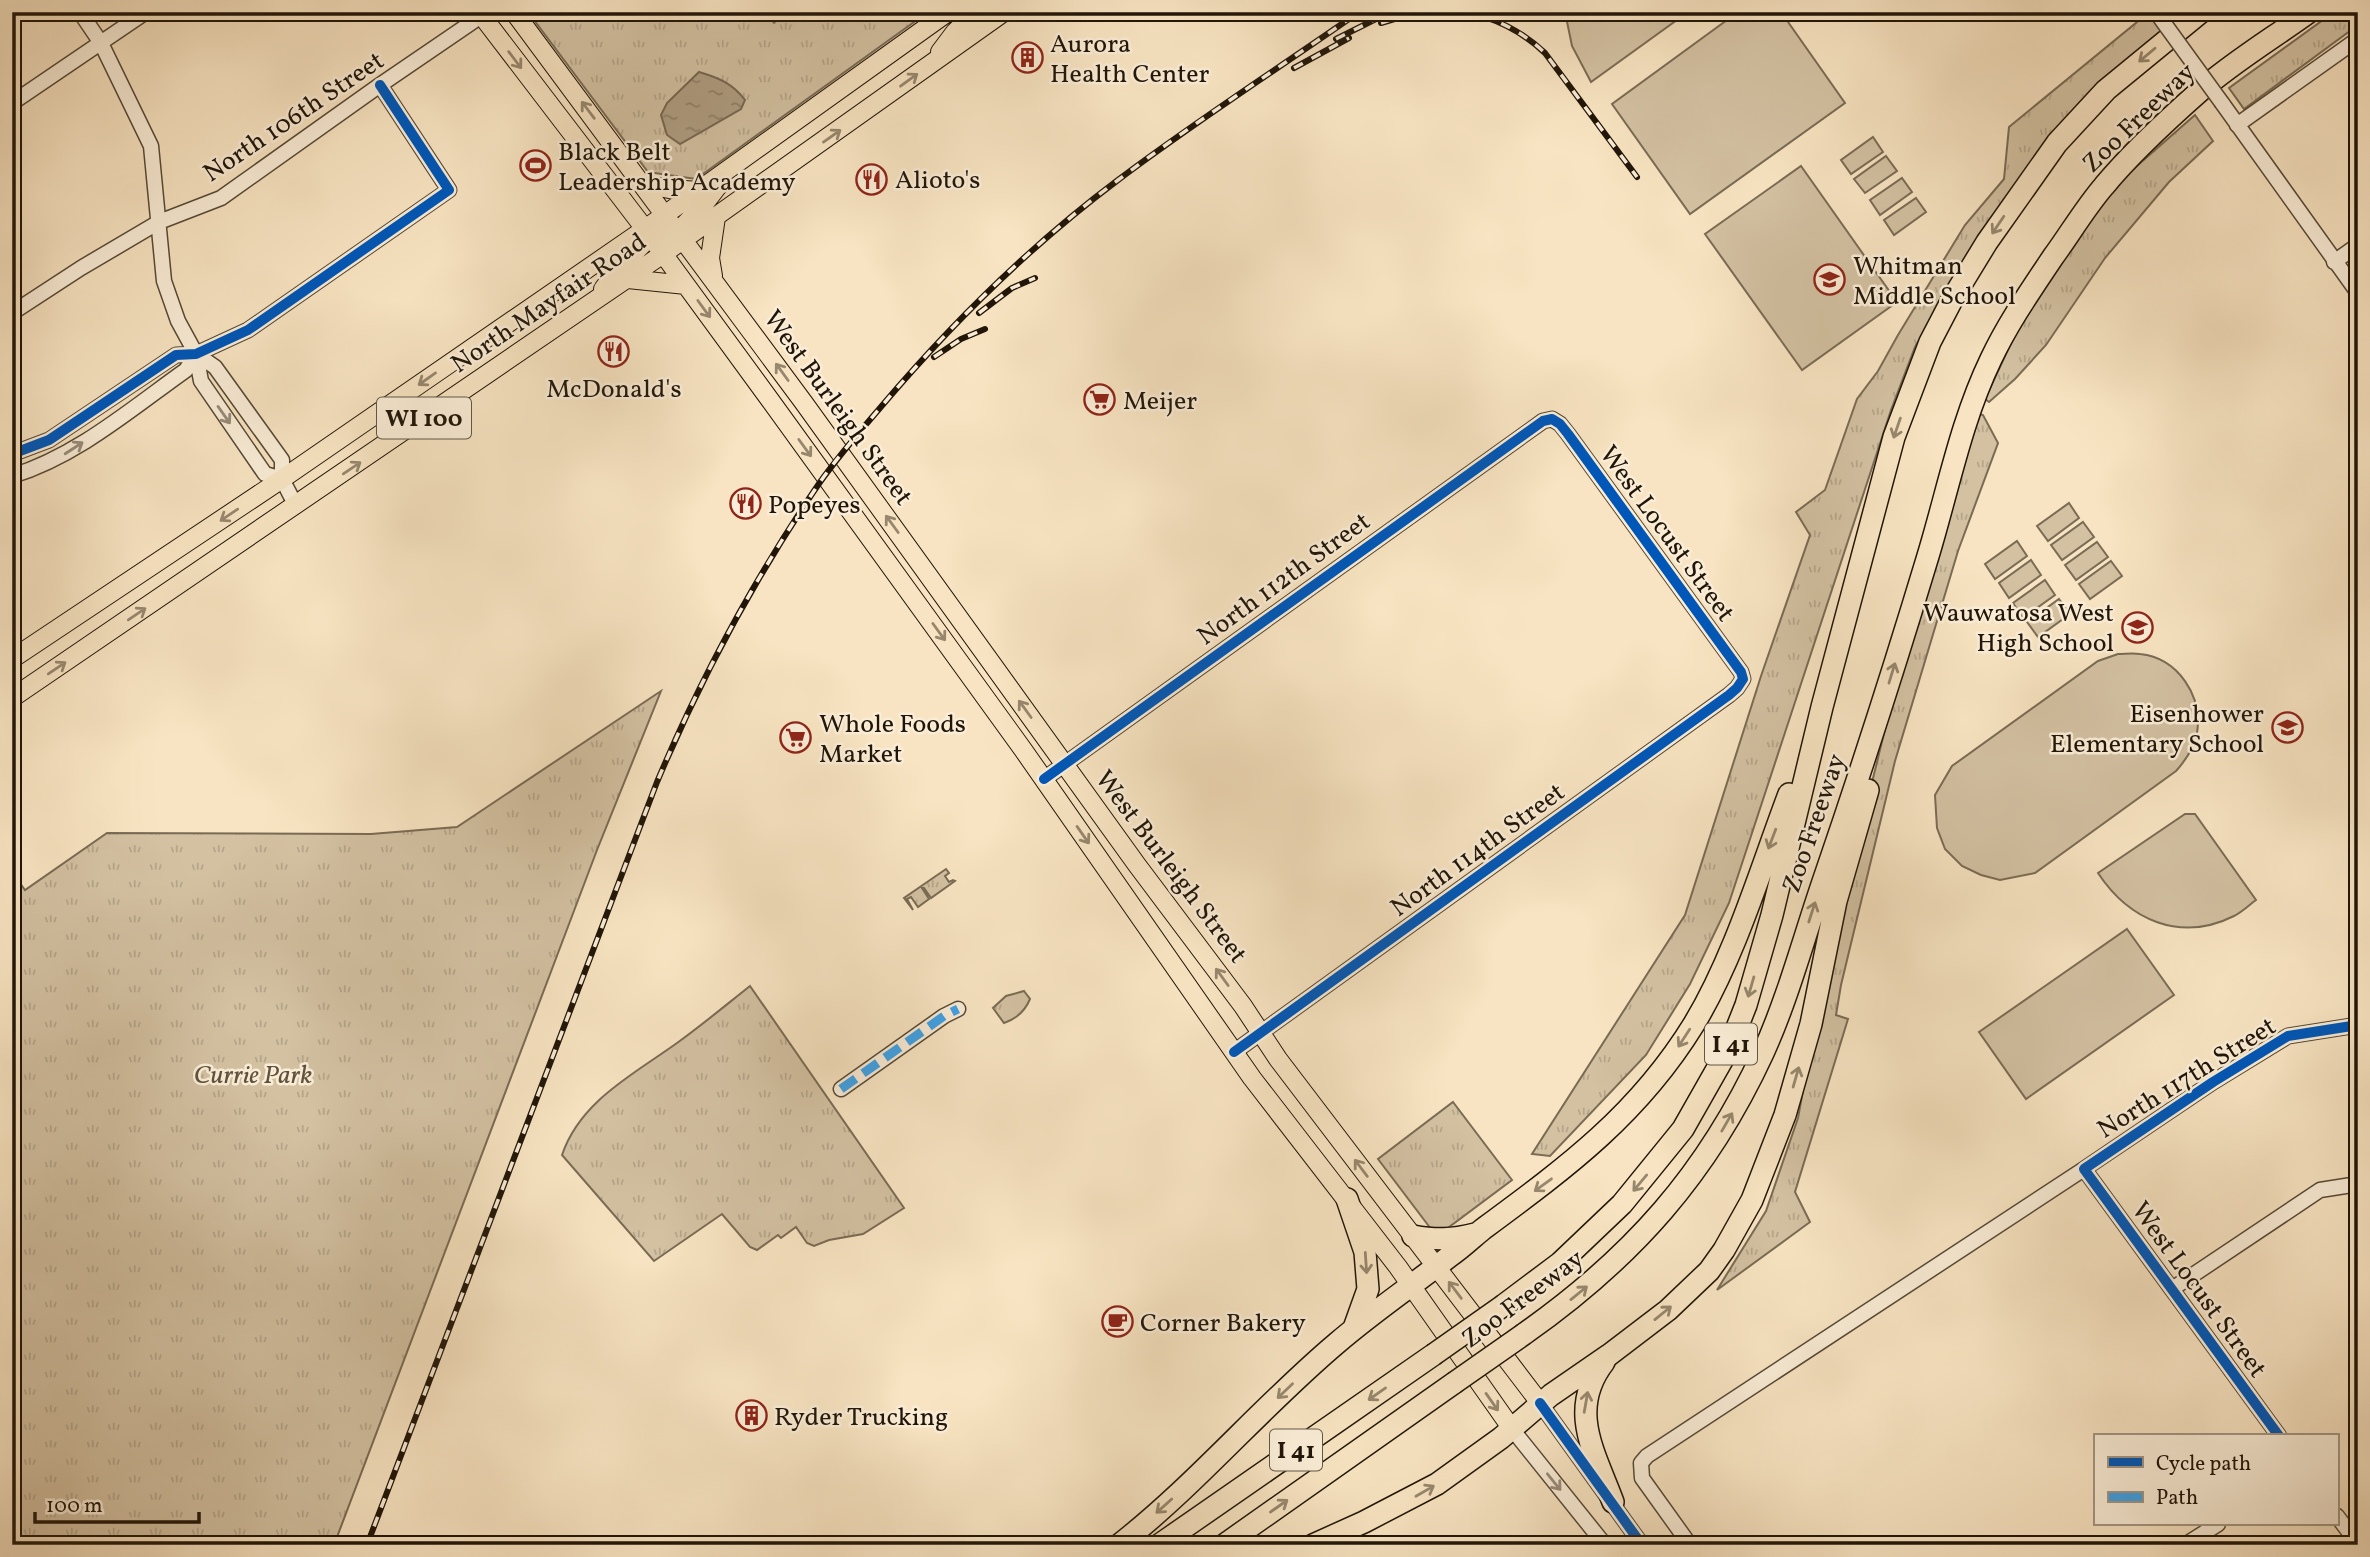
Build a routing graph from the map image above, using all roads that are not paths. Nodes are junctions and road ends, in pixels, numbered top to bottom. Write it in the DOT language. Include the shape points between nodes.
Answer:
graph roads {
  1 [pos="80,12"];
  2 [pos="146,12"];
  3 [pos="514,12"];
  4 [pos="948,12"];
  5 [pos="976,12"];
  6 [pos="1004,12"];
  7 [pos="2155,12"];
  8 [pos="2201,12"];
  9 [pos="2309,12"];
  10 [pos="483,14"];
  11 [pos="2358,39"];
  12 [pos="102,43"];
  13 [pos="932,63"];
  14 [pos="380,85"];
  15 [pos="12,103"];
  16 [pos="2237,125"];
  17 [pos="733,167"];
  18 [pos="644,184"];
  19 [pos="700,191"];
  20 [pos="666,214"];
  21 [pos="716,217"];
  22 [pos="159,222"];
  23 [pos="648,234"];
  24 [pos="681,235"];
  25 [pos="2358,245"];
  26 [pos="663,254"];
  27 [pos="2334,262"];
  28 [pos="713,278"];
  29 [pos="628,279"];
  30 [pos="686,285"];
  31 [pos="2358,293"];
  32 [pos="592,303"];
  33 [pos="12,313"];
  34 [pos="196,354"];
  35 [pos="1552,419"];
  36 [pos="12,454"];
  37 [pos="12,476"];
  38 [pos="282,479"];
  39 [pos="296,506"];
  40 [pos="12,659"];
  41 [pos="1743,679"];
  42 [pos="12,698"];
  43 [pos="1822,707"];
  44 [pos="1878,721"];
  45 [pos="1065,764"];
  46 [pos="1044,779"];
  47 [pos="958,1009"];
  48 [pos="2358,1025"];
  49 [pos="1261,1033"];
  50 [pos="1234,1052"];
  51 [pos="841,1088"];
  52 [pos="2084,1170"];
  53 [pos="2358,1184"];
  54 [pos="1347,1199"];
  55 [pos="1480,1232"];
  56 [pos="1413,1236"];
  57 [pos="1437,1266"];
  58 [pos="1411,1286"];
  59 [pos="2172,1289"];
  60 [pos="1354,1329"];
  61 [pos="1609,1355"];
  62 [pos="1540,1403"];
  63 [pos="1512,1429"];
  64 [pos="2278,1434"];
  65 [pos="1613,1502"];
  66 [pos="2338,1517"];
  67 [pos="2215,1526"];
  68 [pos="2358,1544"];
  69 [pos="1119,1545"];
  70 [pos="1159,1545"];
  71 [pos="1223,1545"];
  72 [pos="1312,1545"];
  73 [pos="1605,1545"];
  74 [pos="1642,1545"];
  75 [pos="1690,1545"];
  76 [pos="2185,1545"];
  1 -- 12 [label="street"];
  2 -- 12 [label="street"];
  18 -- 3 [label="main road, West Burleigh Street, one-way"];
  4 -- 17 [label="main road, North Mayfair Road"];
  5 -- 13 [label="main road" via="954,32"];
  6 -- 13 [label="main road, North Mayfair Road"];
  7 -- 16 [label="street, bridge"];
  8 -- 43 [label="highway, Zoo Freeway / I 41, one-way" via="2106,90 2057,143 1954,296 1930,342 1894,437"];
  44 -- 9 [label="highway, Zoo Freeway / I 41, one-way" via="1978,389 2014,318 2101,189 2126,160 2201,90"];
  10 -- 14 [label="street, North 106th Street"];
  10 -- 23 [label="main road, West Burleigh Street, one-way"];
  11 -- 16 [label="street"];
  12 -- 15 [label="street"];
  12 -- 22 [label="street" via="151,145"];
  21 -- 13 [label="main road, North Mayfair Road, one-way"];
  14 -- 22 [label="street, North 106th Street" via="221,198"];
  14 -- 34 [label="street" via="449,190 248,330"];
  16 -- 27 [label="street"];
  17 -- 19 [label="main road, North Mayfair Road"];
  17 -- 24 [label="main road"];
  18 -- 19 [label="main road"];
  18 -- 20 [label="main road, West Burleigh Street"];
  19 -- 20 [label="main road, North Mayfair Road"];
  20 -- 23 [label="main road"];
  20 -- 24 [label="main road, West Burleigh Street"];
  21 -- 24 [label="main road, North Mayfair Road"];
  21 -- 28 [label="main road" via="710,258"];
  22 -- 33 [label="street, North 106th Street"];
  22 -- 34 [label="street" via="164,281"];
  23 -- 26 [label="main road, West Burleigh Street"];
  23 -- 32 [label="main road"];
  23 -- 38 [label="main road, North Mayfair Road / WI 100, one-way"];
  24 -- 26 [label="main road" via="670,240"];
  24 -- 28 [label="main road, West Burleigh Street"];
  25 -- 27 [label="street"];
  26 -- 29 [label="main road, North Mayfair Road / WI 100"];
  26 -- 30 [label="main road, West Burleigh Street"];
  27 -- 31 [label="street"];
  45 -- 28 [label="main road, West Burleigh Street, one-way"];
  29 -- 30 [label="main road"];
  29 -- 32 [label="main road, North Mayfair Road / WI 100"];
  30 -- 46 [label="main road, West Burleigh Street, one-way"];
  39 -- 32 [label="main road, North Mayfair Road / WI 100, one-way"];
  34 -- 36 [label="street" via="176,355 49,440"];
  37 -- 34 [label="street, one-way" via="40,467 79,445 186,370"];
  34 -- 38 [label="street" via="215,367 282,460"];
  34 -- 38 [label="street, one-way" via="201,381 265,474"];
  35 -- 41 [label="street, West Locust Street" via="1569,434"];
  35 -- 45 [label="street, North 112th Street" via="1465,475"];
  38 -- 39 [label="street"];
  38 -- 40 [label="main road, North Mayfair Road / WI 100, one-way"];
  42 -- 39 [label="main road, North Mayfair Road / WI 100, one-way"];
  41 -- 49 [label="street, North 114th Street" via="1729,695"];
  43 -- 55 [label="highway, one-way" via="1728,951 1686,1036 1648,1088 1606,1132 1559,1174"];
  43 -- 70 [label="highway, Zoo Freeway / I 41, one-way, bridge" via="1746,1005 1729,1048 1683,1129 1622,1204 1560,1263"];
  61 -- 44 [label="highway, one-way" via="1709,1271 1737,1228 1765,1170 1786,1115 1810,1027 1836,901 1870,785"];
  71 -- 44 [label="highway, Zoo Freeway / I 41, one-way, bridge" via="1595,1280 1681,1191 1729,1119 1764,1050"];
  45 -- 46 [label="street, North 112th Street"];
  49 -- 45 [label="main road, West Burleigh Street, one-way"];
  46 -- 50 [label="main road, West Burleigh Street, one-way"];
  47 -- 51 [label="street"];
  48 -- 52 [label="street, North 117th Street" via="2288,1037"];
  49 -- 50 [label="street, North 114th Street"];
  56 -- 49 [label="main road, West Burleigh Street, one-way"];
  50 -- 54 [label="main road, West Burleigh Street"];
  52 -- 59 [label="street, West Locust Street"];
  52 -- 75 [label="street, North 117th Street" via="1647,1456 1641,1463 1644,1483"];
  53 -- 59 [label="street" via="2320,1190"];
  54 -- 58 [label="main road, West Burleigh Street"];
  54 -- 60 [label="highway, one-way" via="1365,1252 1368,1289"];
  55 -- 56 [label="highway" via="1455,1240"];
  55 -- 57 [label="highway"];
  56 -- 57 [label="main road, West Burleigh Street"];
  57 -- 58 [label="highway"];
  62 -- 57 [label="main road, West Burleigh Street, one-way"];
  58 -- 60 [label="highway"];
  58 -- 63 [label="main road, West Burleigh Street, one-way"];
  59 -- 64 [label="street, West Locust Street"];
  60 -- 69 [label="highway, one-way"];
  61 -- 62 [label="highway"];
  65 -- 61 [label="highway, one-way" via="1586,1429 1584,1408 1595,1374"];
  62 -- 63 [label="highway"];
  62 -- 65 [label="street, West Burleigh Street"];
  72 -- 63 [label="highway, one-way" via="1429,1490"];
  63 -- 73 [label="street, West Burleigh Street, one-way"];
  65 -- 74 [label="street, West Burleigh Street"];
  66 -- 68 [label="street"];
  67 -- 76 [label="street"];
}
